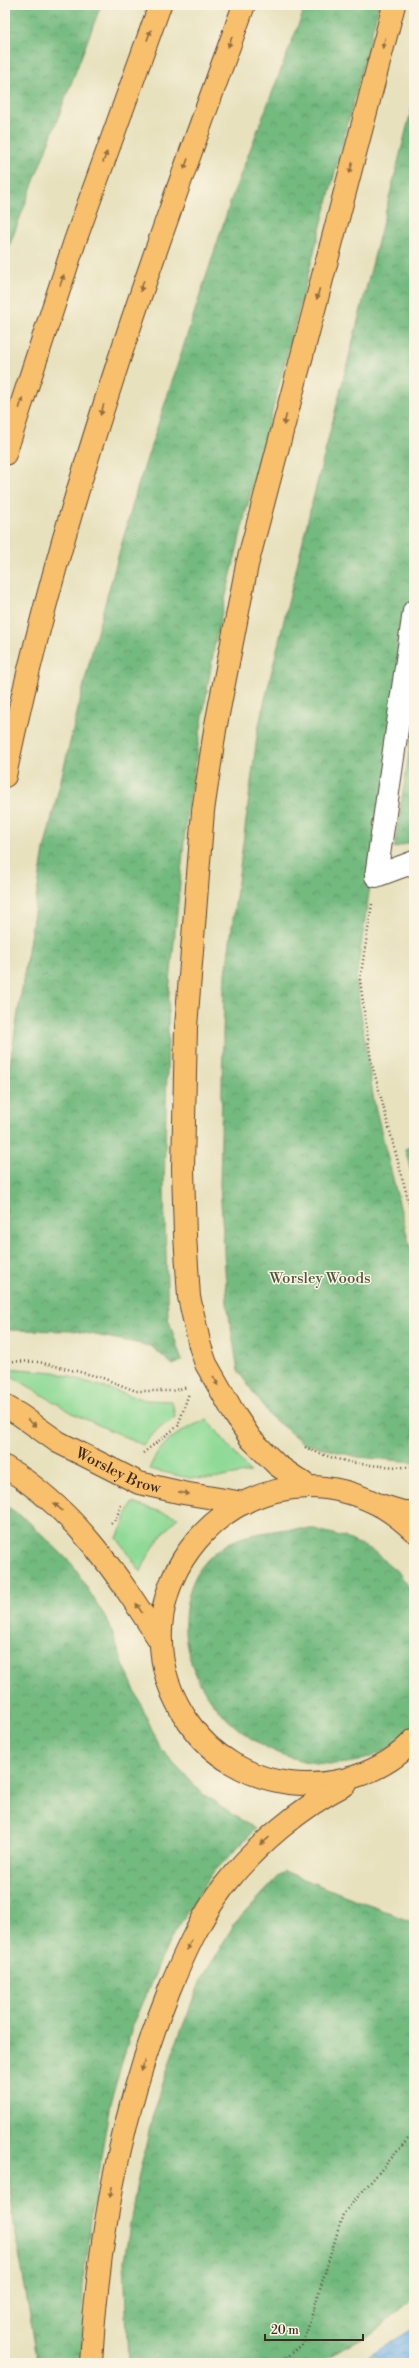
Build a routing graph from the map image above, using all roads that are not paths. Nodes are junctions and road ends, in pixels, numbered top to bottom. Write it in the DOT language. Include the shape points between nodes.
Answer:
graph roads {
  1 [pos="160,5"];
  2 [pos="244,5"];
  3 [pos="394,5"];
  4 [pos="5,454"];
  5 [pos="414,611"];
  6 [pos="5,776"];
  7 [pos="414,862"];
  8 [pos="5,1406"];
  9 [pos="5,1468"];
  10 [pos="309,1488"];
  11 [pos="244,1503"];
  12 [pos="377,1504"];
  13 [pos="414,1512"];
  14 [pos="414,1531"];
  15 [pos="160,1641"];
  16 [pos="413,1742"];
  17 [pos="376,1768"];
  18 [pos="91,2363"];
  4 -- 1 [label="main road, one-way" via="75,241"];
  2 -- 6 [label="main road, one-way" via="150,264 110,384 59,555"];
  3 -- 10 [label="main road, one-way" via="247,565 213,744 192,935 184,1111 185,1235 189,1297 206,1364 235,1415 251,1439 277,1464"];
  5 -- 7 [label="street" via="376,876"];
  8 -- 11 [label="main road, Worsley Brow, one-way" via="58,1442 139,1482 183,1493"];
  15 -- 9 [label="main road, one-way" via="127,1589 82,1530 49,1500"];
  10 -- 11 [label="main road" via="287,1489"];
  10 -- 12 [label="main road" via="344,1492"];
  11 -- 15 [label="main road" via="208,1526 181,1559 165,1598"];
  12 -- 13 [label="main road" via="403,1512"];
  12 -- 14 [label="main road"];
  15 -- 17 [label="main road" via="169,1689 180,1712 212,1750 233,1764 255,1775 304,1784 354,1778"];
  16 -- 17 [label="main road"];
  17 -- 18 [label="main road, one-way" via="332,1791 267,1839 244,1861 219,1893 190,1942 157,2021 119,2155 107,2209 96,2285"];
}
